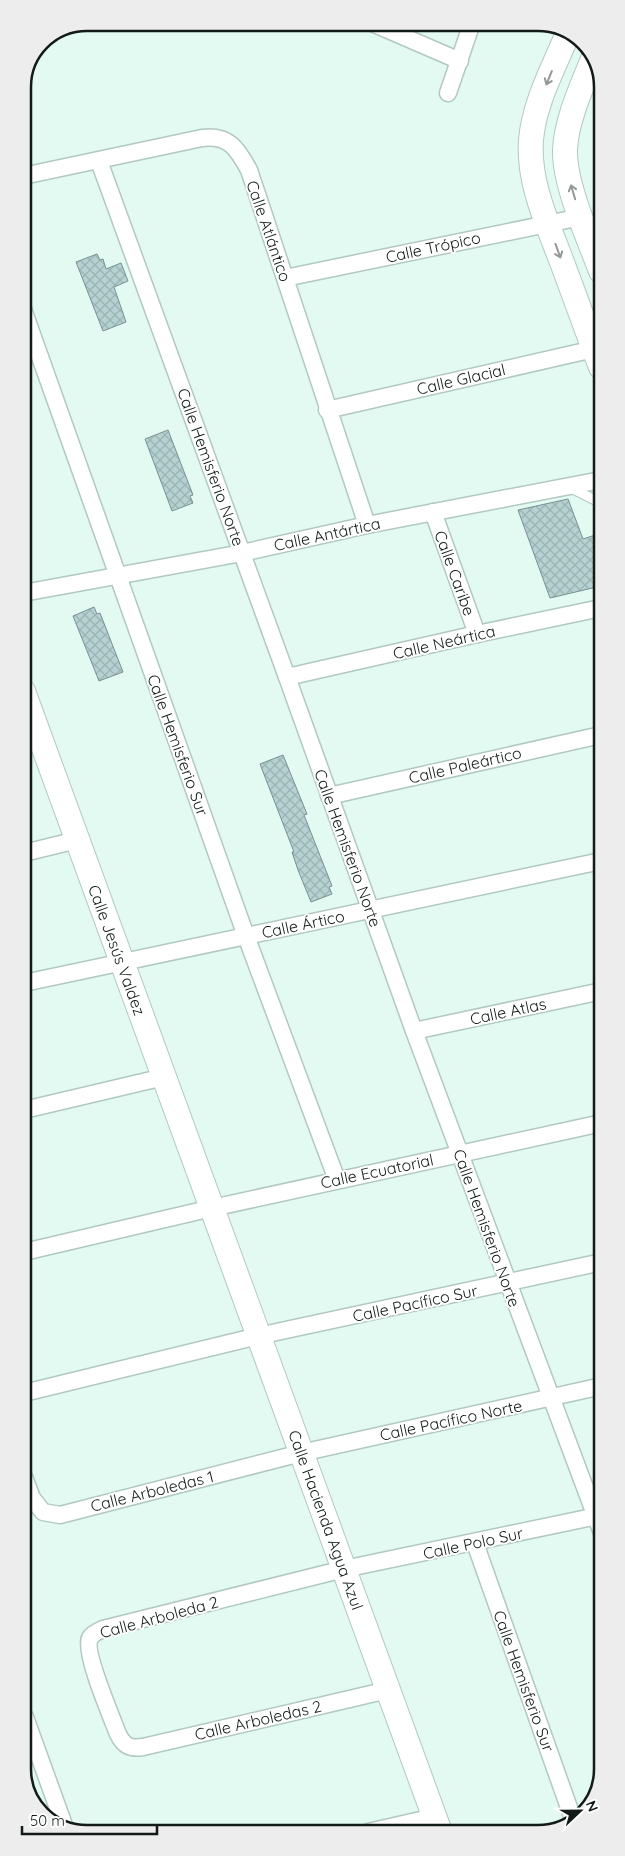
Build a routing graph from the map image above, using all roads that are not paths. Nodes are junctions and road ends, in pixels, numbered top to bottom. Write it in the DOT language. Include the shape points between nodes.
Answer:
graph roads {
  1 [pos="391,31"];
  2 [pos="469,31"];
  3 [pos="565,39"];
  4 [pos="460,61"];
  5 [pos="590,67"];
  6 [pos="448,93"];
  7 [pos="99,161"];
  8 [pos="31,174"];
  9 [pos="581,217"];
  10 [pos="548,224"];
  11 [pos="594,252"];
  12 [pos="285,278"];
  13 [pos="31,331"];
  14 [pos="594,350"];
  15 [pos="594,359"];
  16 [pos="327,410"];
  17 [pos="594,481"];
  18 [pos="569,486"];
  19 [pos="594,499"];
  20 [pos="433,512"];
  21 [pos="367,525"];
  22 [pos="242,553"];
  23 [pos="118,576"];
  24 [pos="31,592"];
  25 [pos="594,609"];
  26 [pos="477,634"];
  27 [pos="288,677"];
  28 [pos="31,731"];
  29 [pos="594,737"];
  30 [pos="329,796"];
  31 [pos="77,840"];
  32 [pos="31,851"];
  33 [pos="594,862"];
  34 [pos="370,910"];
  35 [pos="246,936"];
  36 [pos="122,962"];
  37 [pos="31,982"];
  38 [pos="594,993"];
  39 [pos="414,1031"];
  40 [pos="164,1077"];
  41 [pos="31,1108"];
  42 [pos="594,1125"];
  43 [pos="459,1153"];
  44 [pos="337,1180"];
  45 [pos="212,1208"];
  46 [pos="31,1250"];
  47 [pos="594,1264"];
  48 [pos="507,1283"];
  49 [pos="258,1336"];
  50 [pos="594,1388"];
  51 [pos="31,1390"];
  52 [pos="551,1398"];
  53 [pos="301,1453"];
  54 [pos="31,1495"];
  55 [pos="594,1504"];
  56 [pos="594,1517"];
  57 [pos="475,1543"];
  58 [pos="344,1569"];
  59 [pos="388,1690"];
  60 [pos="31,1734"];
  61 [pos="128,1747"];
  62 [pos="571,1814"];
  63 [pos="61,1818"];
  64 [pos="437,1824"];
  1 -- 4 [label="street"];
  2 -- 4 [label="street"];
  3 -- 10 [label="street, one-way" via="543,92 531,140 530,163"];
  4 -- 6 [label="street"];
  9 -- 5 [label="street, one-way" via="565,150 570,124"];
  7 -- 8 [label="street, Calle Atlántico"];
  7 -- 12 [label="street, Calle Atlántico" via="202,138 221,138 231,144 249,170"];
  7 -- 22 [label="street, Calle Hemisferio Norte"];
  9 -- 10 [label="street, Calle Trópico"];
  9 -- 11 [label="street"];
  10 -- 12 [label="street, Calle Trópico"];
  10 -- 14 [label="street, one-way"];
  12 -- 16 [label="street, Calle Atlántico"];
  13 -- 23 [label="street, Calle Hemisferio Sur"];
  15 -- 16 [label="street, Calle Glacial"];
  16 -- 21 [label="street, Calle Atlántico"];
  17 -- 18 [label="street, Calle Antártica"];
  18 -- 19 [label="lane"];
  18 -- 20 [label="street, Calle Antártica"];
  20 -- 21 [label="street, Calle Antártica"];
  20 -- 26 [label="street, Calle Caribe"];
  21 -- 22 [label="street, Calle Antártica"];
  22 -- 23 [label="street, Calle Antártica"];
  22 -- 27 [label="street, Calle Hemisferio Norte"];
  23 -- 24 [label="street, Calle Antártica"];
  23 -- 35 [label="street, Calle Hemisferio Sur"];
  25 -- 26 [label="street, Calle Neártica"];
  26 -- 27 [label="street, Calle Neártica"];
  27 -- 30 [label="street, Calle Hemisferio Norte"];
  28 -- 31 [label="street, Calle Jesús Valdez"];
  29 -- 30 [label="street, Calle Paleártico"];
  30 -- 34 [label="street, Calle Hemisferio Norte"];
  31 -- 32 [label="street"];
  31 -- 36 [label="street, Calle Jesús Valdez"];
  33 -- 34 [label="street, Calle Ártico"];
  34 -- 35 [label="street, Calle Ártico"];
  34 -- 39 [label="street, Calle Hemisferio Norte"];
  35 -- 36 [label="street, Calle Ártico"];
  35 -- 44 [label="street, Calle Hemisferio Sur"];
  36 -- 37 [label="street, Calle Ártico"];
  36 -- 40 [label="street, Calle Jesús Valdez"];
  38 -- 39 [label="street, Calle Atlas"];
  39 -- 43 [label="street, Calle Hemisferio Norte"];
  40 -- 41 [label="street"];
  40 -- 45 [label="street, Calle Jesús Valdez"];
  42 -- 43 [label="street, Calle Ecuatorial"];
  43 -- 44 [label="street, Calle Ecuatorial"];
  43 -- 48 [label="street, Calle Hemisferio Norte"];
  44 -- 45 [label="street, Calle Ecuatorial"];
  45 -- 46 [label="street, Calle Ecuatorial"];
  45 -- 49 [label="street, Calle Hacienda Agua Azul"];
  47 -- 48 [label="street, Calle Pacífico Sur"];
  48 -- 49 [label="street, Calle Pacífico Sur"];
  48 -- 52 [label="street, Calle Hemisferio Norte"];
  49 -- 51 [label="street"];
  49 -- 53 [label="street, Calle Hacienda Agua Azul"];
  50 -- 52 [label="street, Calle Pacífico Norte"];
  52 -- 53 [label="street, Calle Pacífico Norte"];
  52 -- 55 [label="street, Calle Hemisferio Norte"];
  53 -- 54 [label="street, Calle Arboledas 1" via="60,1514 43,1512"];
  53 -- 58 [label="street, Calle Hacienda Agua Azul"];
  56 -- 57 [label="street, Calle Polo Sur"];
  57 -- 58 [label="street, Calle Polo Sur"];
  57 -- 62 [label="street, Calle Hemisferio Sur"];
  58 -- 59 [label="street, Calle Hacienda Agua Azul"];
  58 -- 61 [label="street, Calle Arboleda 2" via="96,1632 89,1644 92,1662 118,1734"];
  59 -- 61 [label="street, Calle Arboledas 2" via="143,1747"];
  59 -- 64 [label="street, Calle Hacienda Agua Azul"];
  60 -- 63 [label="street"];
}
